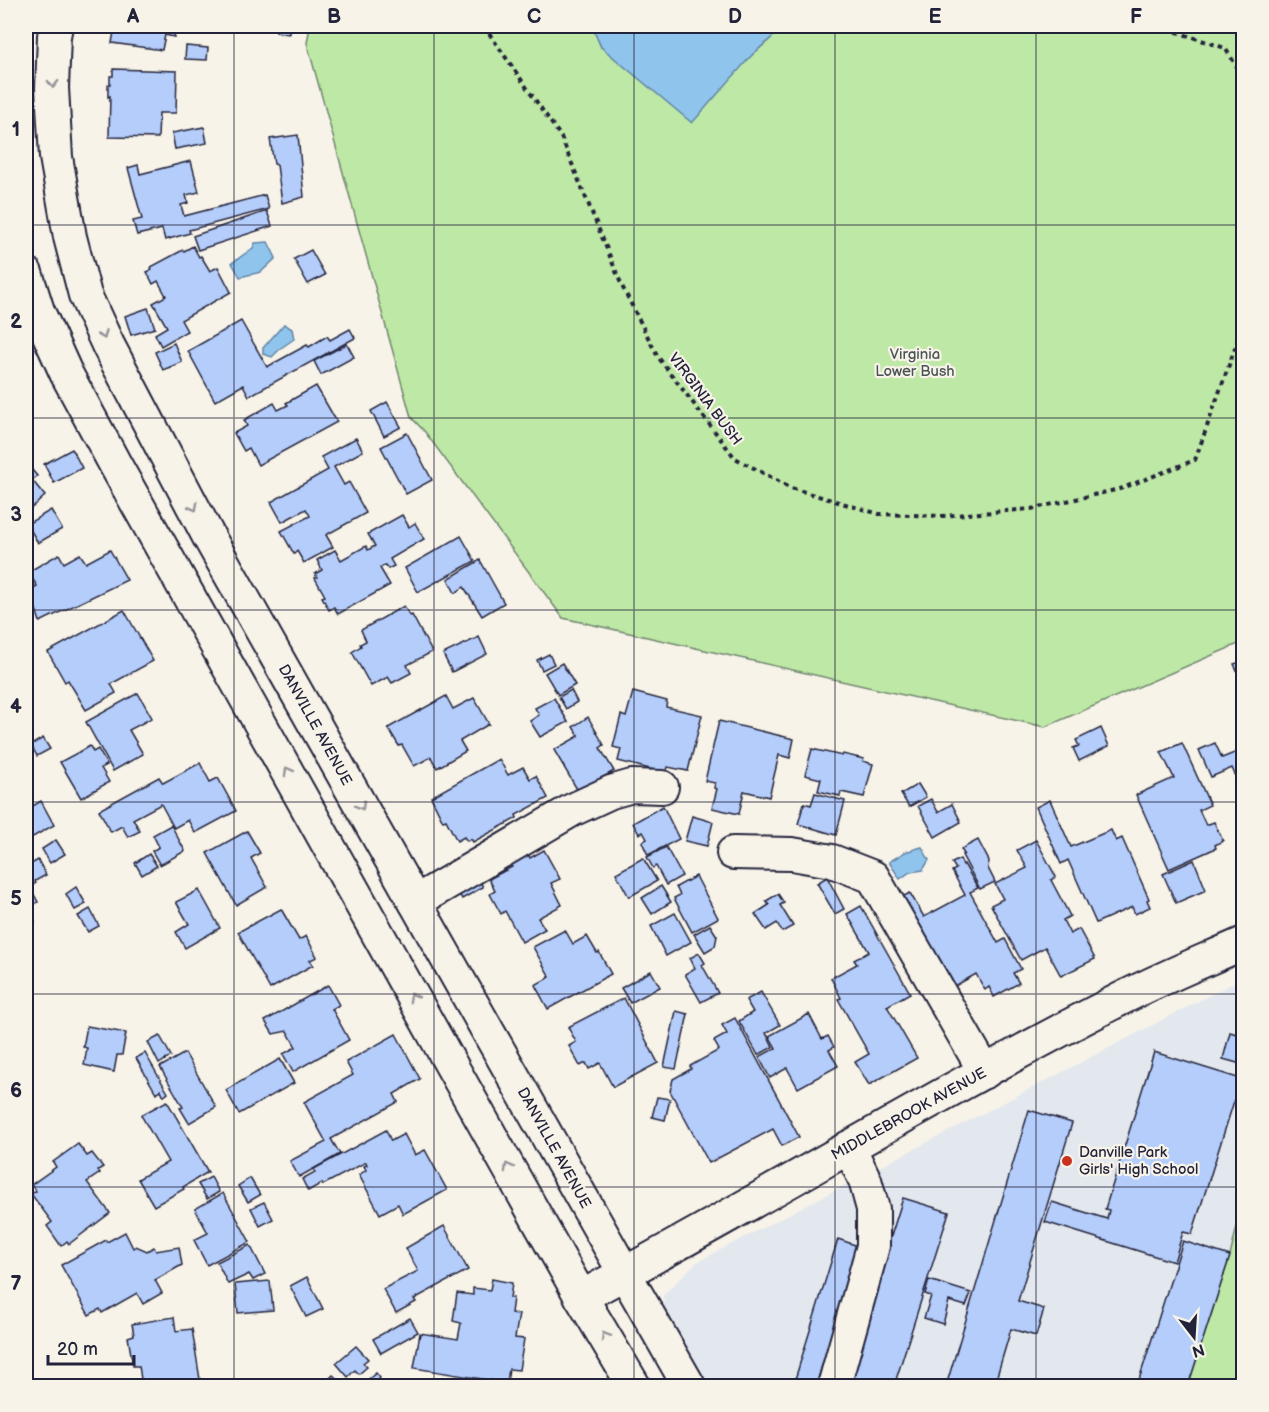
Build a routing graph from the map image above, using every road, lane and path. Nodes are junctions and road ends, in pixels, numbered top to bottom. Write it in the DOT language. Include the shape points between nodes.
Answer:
graph roads {
  1 [pos="56,26"];
  2 [pos="484,26"];
  3 [pos="1159,26"];
  4 [pos="1244,78"];
  5 [pos="26,273"];
  6 [pos="85,295"];
  7 [pos="32,313"];
  8 [pos="1244,324"];
  9 [pos="663,787"];
  10 [pos="733,853"];
  11 [pos="415,902"];
  12 [pos="1244,943"];
  13 [pos="985,1072"];
  14 [pos="849,1147"];
  15 [pos="625,1274"];
  16 [pos="581,1297"];
  17 [pos="634,1386"];
  18 [pos="689,1386"];
  19 [pos="834,1386"];
  1 -- 6 [label="street, DANVILLE AVENUE, one-way" via="52,88 56,158"];
  2 -- 8 [label="path, VIRGINIA BUSH" via="561,137 622,286 658,357 735,458 791,488 879,514 942,516 1031,509 1120,489 1195,460"];
  3 -- 4 [label="path" via="1225,48"];
  5 -- 7 [label="street"];
  6 -- 7 [label="street"];
  6 -- 11 [label="street, DANVILLE AVENUE, one-way" via="210,539"];
  16 -- 7 [label="street, one-way"];
  9 -- 11 [label="street" via="632,786 611,792"];
  10 -- 13 [label="street" via="792,854 832,861 873,877"];
  11 -- 15 [label="street, DANVILLE AVENUE"];
  12 -- 13 [label="street, MIDDLEBROOK AVENUE" via="1113,1003"];
  13 -- 14 [label="street, MIDDLEBROOK AVENUE"];
  14 -- 15 [label="street, MIDDLEBROOK AVENUE"];
  14 -- 19 [label="street" via="865,1180 873,1209 873,1246"];
  15 -- 16 [label="street, MIDDLEBROOK AVENUE"];
  15 -- 18 [label="street, DANVILLE AVENUE"];
  17 -- 16 [label="street, one-way"];
}
